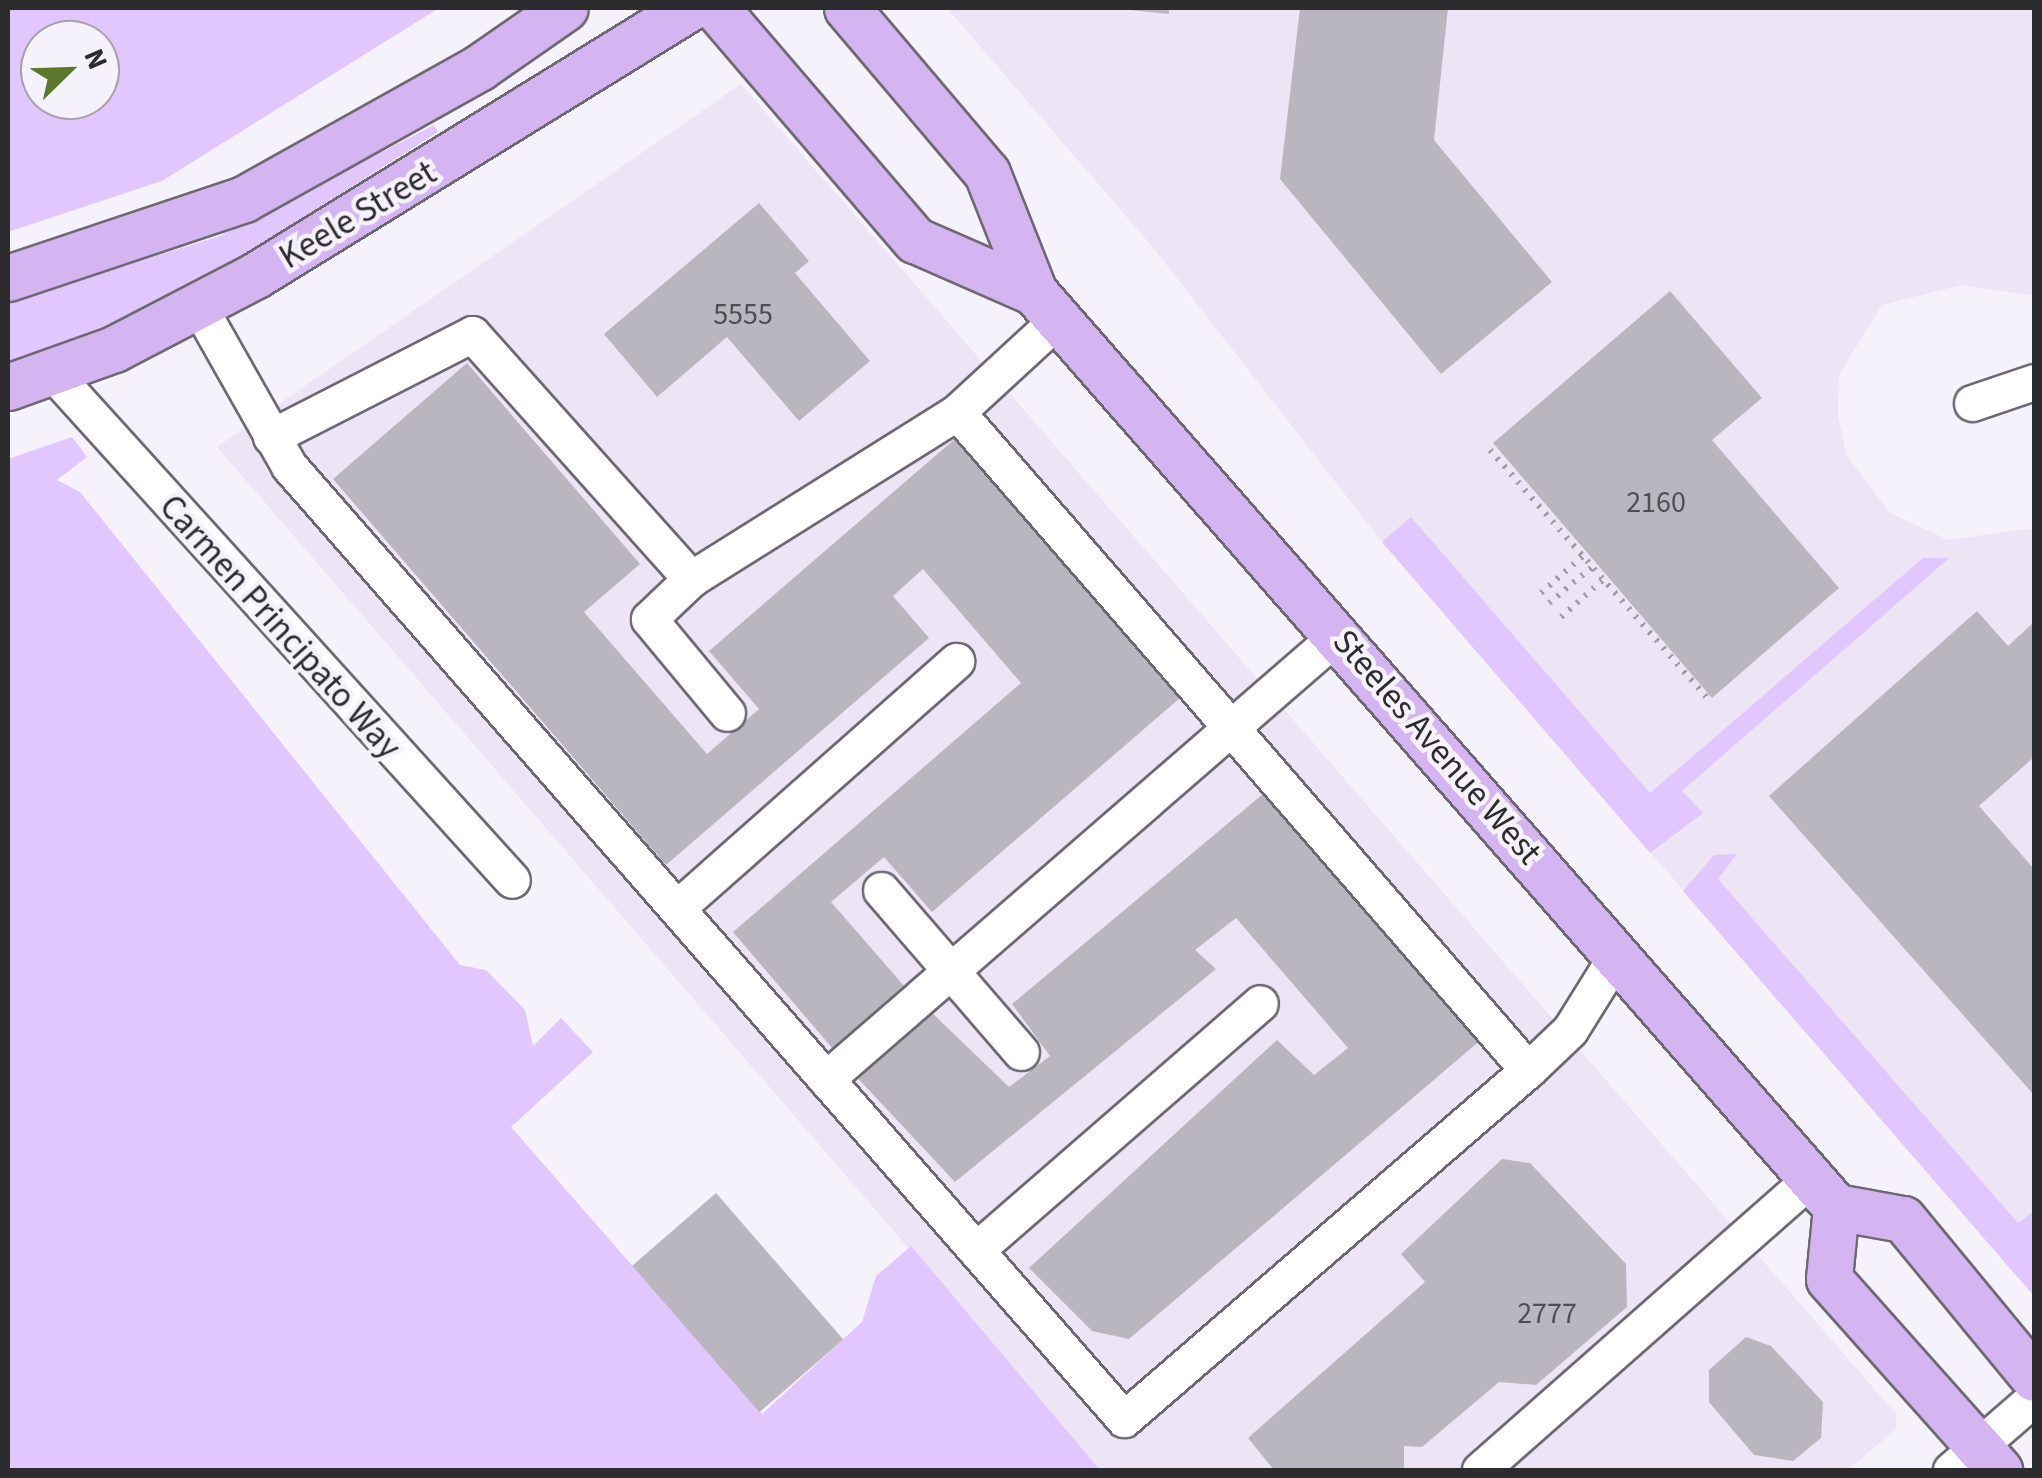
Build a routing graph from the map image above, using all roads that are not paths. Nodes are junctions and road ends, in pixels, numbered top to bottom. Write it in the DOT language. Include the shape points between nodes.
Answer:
graph roads {
  1 [pos="564,8"];
  2 [pos="690,8"];
  3 [pos="716,8"];
  4 [pos="847,8"];
  5 [pos="8,278"];
  6 [pos="198,304"];
  7 [pos="1046,305"];
  8 [pos="52,372"];
  9 [pos="2034,382"];
  10 [pos="8,387"];
  11 [pos="1972,403"];
  12 [pos="957,412"];
  13 [pos="271,437"];
  14 [pos="691,579"];
  15 [pos="1338,634"];
  16 [pos="956,662"];
  17 [pos="726,713"];
  18 [pos="1232,729"];
  19 [pos="512,880"];
  20 [pos="881,890"];
  21 [pos="677,908"];
  22 [pos="1618,953"];
  23 [pos="951,972"];
  24 [pos="1260,1004"];
  25 [pos="1020,1052"];
  26 [pos="1528,1070"];
  27 [pos="826,1080"];
  28 [pos="1824,1192"];
  29 [pos="976,1250"];
  30 [pos="2034,1378"];
  31 [pos="2034,1398"];
  32 [pos="1976,1463"];
  33 [pos="1480,1470"];
  1 -- 5 [label="main road, Keele Street" via="480,67 244,199"];
  2 -- 6 [label="main road, Keele Street" via="451,160"];
  3 -- 7 [label="main road, Steeles Avenue West" via="916,240"];
  4 -- 7 [label="main road, Steeles Avenue West" via="987,172"];
  6 -- 8 [label="main road, Keele Street"];
  6 -- 13 [label="street"];
  7 -- 12 [label="street"];
  7 -- 15 [label="main road, Steeles Avenue West"];
  8 -- 10 [label="main road, Keele Street"];
  8 -- 19 [label="street, Carmen Principato Way"];
  9 -- 11 [label="street"];
  12 -- 14 [label="street"];
  12 -- 18 [label="street"];
  13 -- 14 [label="street" via="472,334"];
  13 -- 21 [label="street"];
  14 -- 17 [label="street" via="649,619"];
  15 -- 18 [label="street"];
  15 -- 22 [label="main road, Steeles Avenue West"];
  16 -- 21 [label="street"];
  18 -- 23 [label="street"];
  18 -- 26 [label="street"];
  20 -- 23 [label="street"];
  21 -- 27 [label="street"];
  22 -- 26 [label="street" via="1570,1030"];
  22 -- 28 [label="main road, Steeles Avenue West"];
  23 -- 25 [label="street"];
  23 -- 27 [label="street"];
  24 -- 29 [label="street"];
  26 -- 29 [label="street" via="1124,1418"];
  27 -- 29 [label="street"];
  28 -- 30 [label="main road" via="1904,1219"];
  28 -- 32 [label="main road" via="1829,1279"];
  28 -- 33 [label="street"];
  31 -- 32 [label="street"];
}
